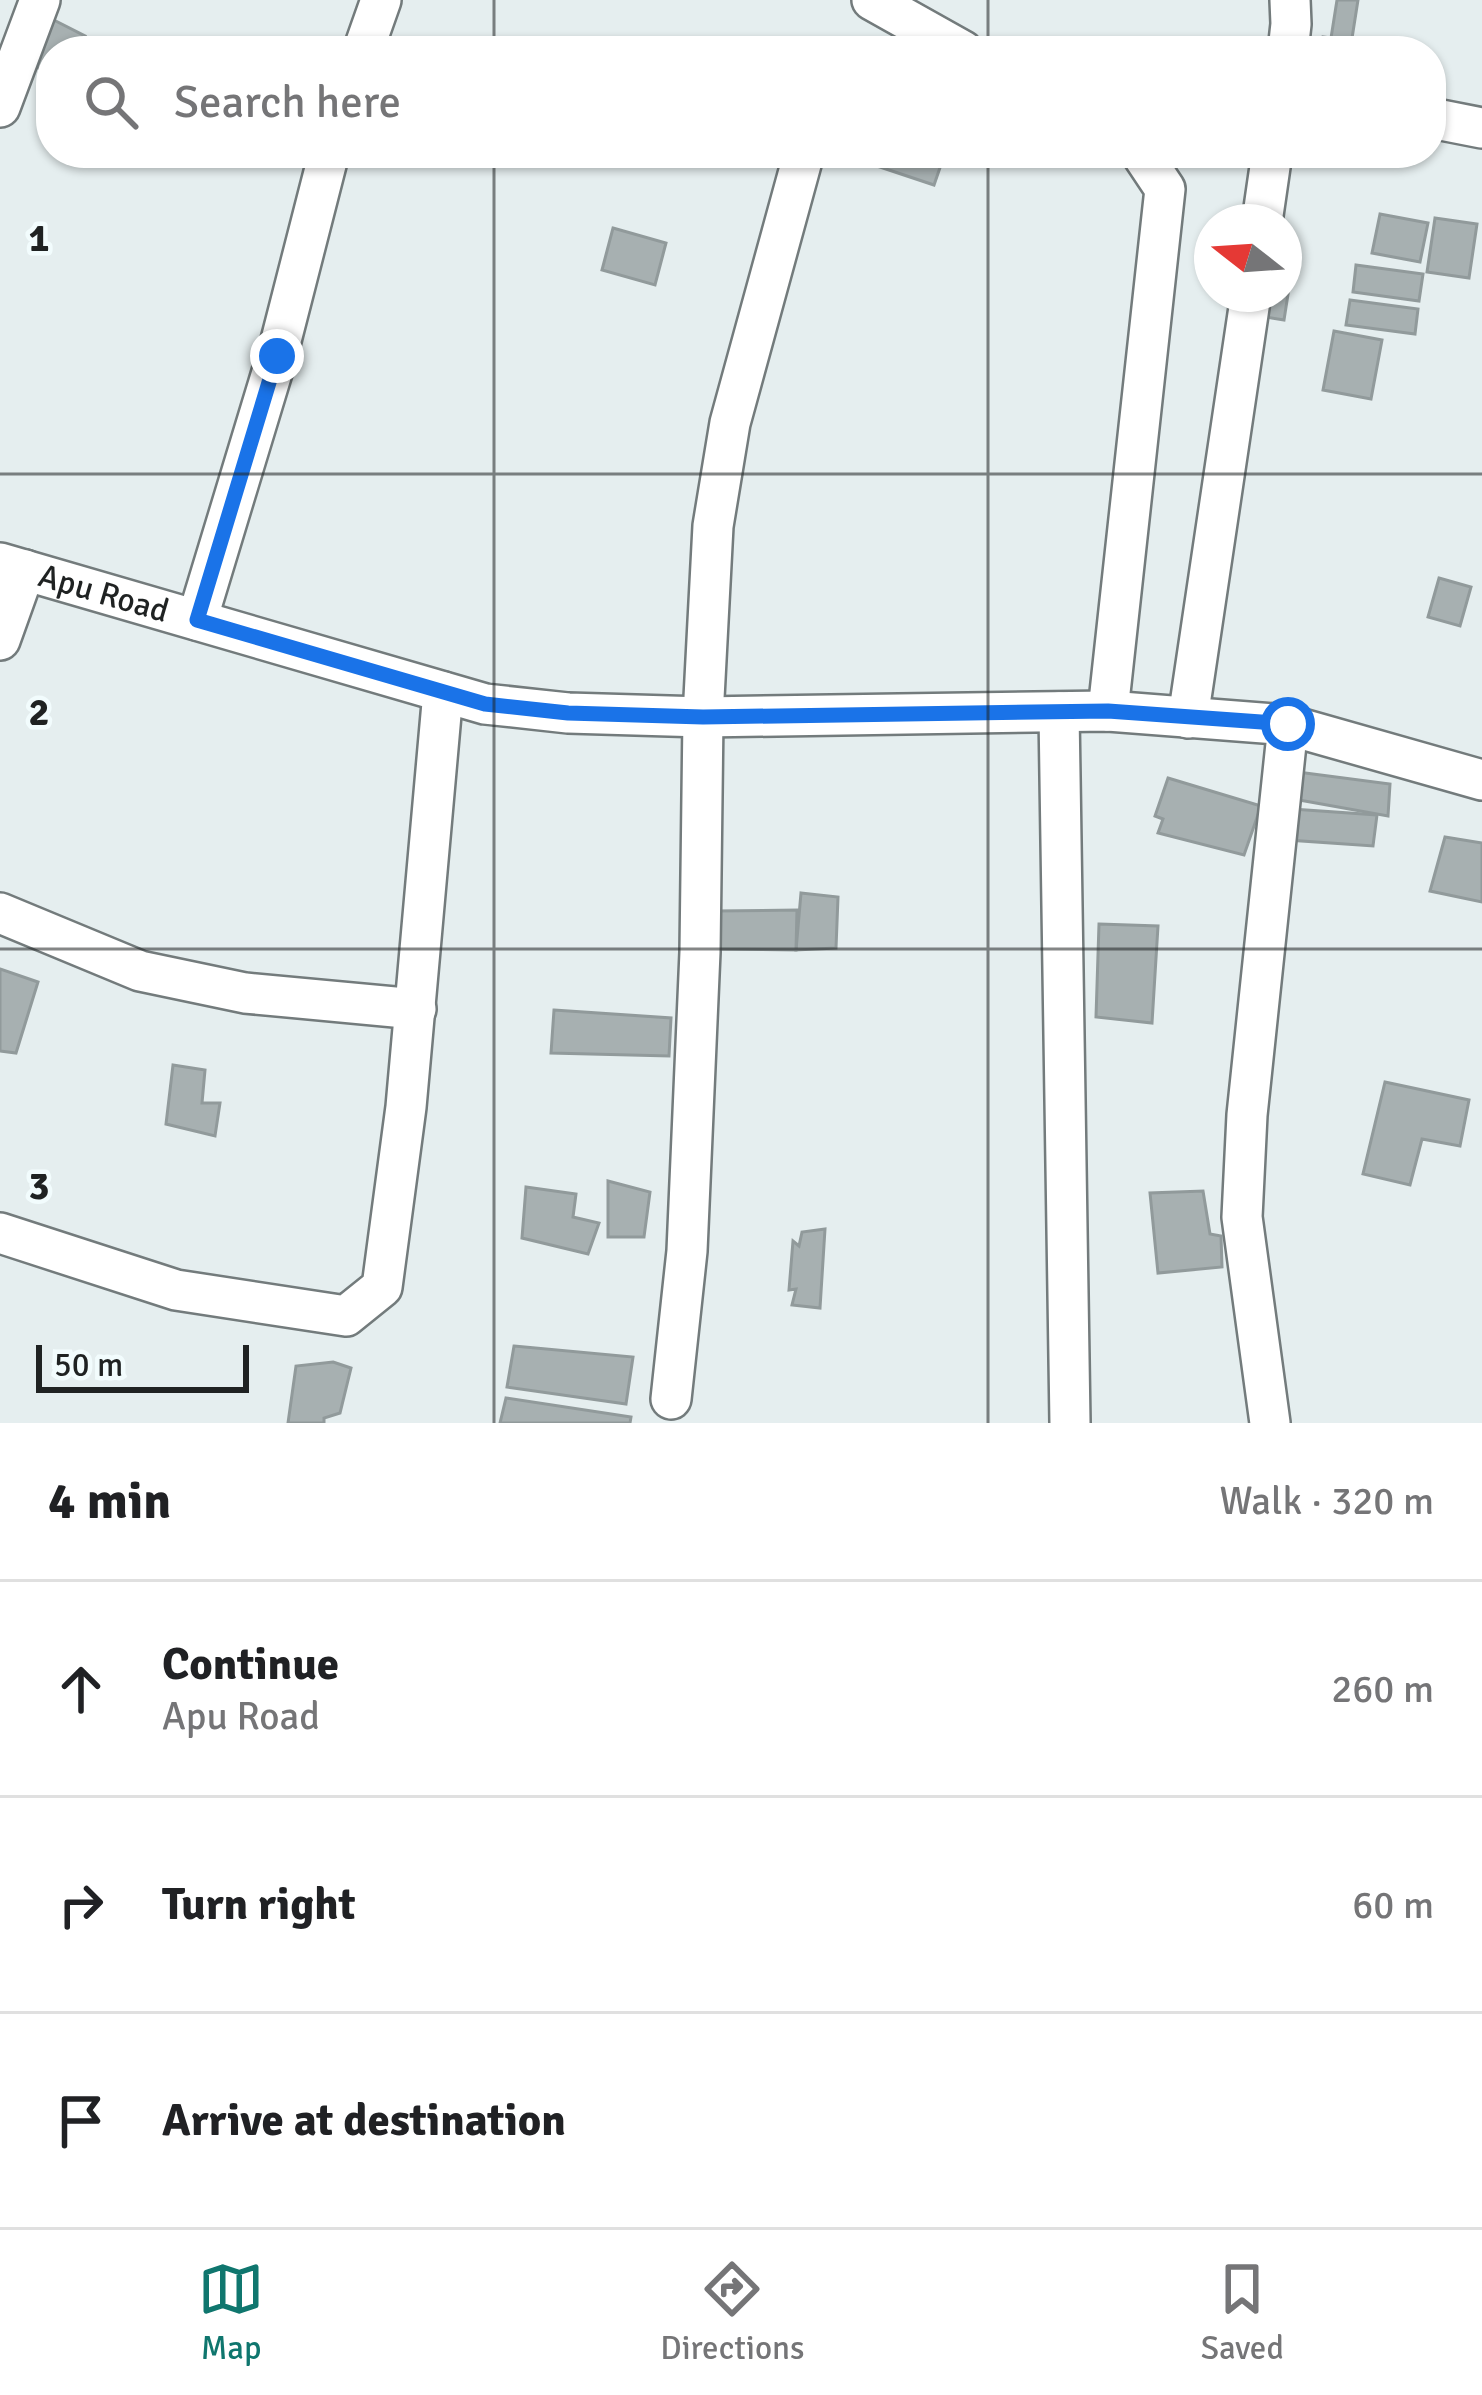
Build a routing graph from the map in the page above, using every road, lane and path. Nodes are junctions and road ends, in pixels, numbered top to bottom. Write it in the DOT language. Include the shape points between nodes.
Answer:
graph roads {
  1 [pos="40,0"];
  2 [pos="381,0"];
  3 [pos="872,0"];
  4 [pos="368,36"];
  5 [pos="936,36"];
  6 [pos="0,107"];
  7 [pos="1446,121"];
  8 [pos="1482,128"];
  9 [pos="325,168"];
  10 [pos="800,168"];
  11 [pos="1152,168"];
  12 [pos="1270,168"];
  13 [pos="1265,204"];
  14 [pos="1248,312"];
  15 [pos="13,566"];
  16 [pos="197,620"];
  17 [pos="0,640"];
  18 [pos="443,692"];
  19 [pos="1108,711"];
  20 [pos="1059,712"];
  21 [pos="703,717"];
  22 [pos="1188,718"];
  23 [pos="1288,724"];
  24 [pos="1482,780"];
  25 [pos="0,913"];
  26 [pos="416,1009"];
  27 [pos="0,1234"];
  28 [pos="671,1400"];
  29 [pos="1070,1423"];
  30 [pos="1270,1423"];
  1 -- 6 [label="street"];
  2 -- 4 [label="street"];
  3 -- 5 [label="street"];
  7 -- 8 [label="street"];
  9 -- 16 [label="street"];
  10 -- 21 [label="street" via="730,422 713,526"];
  11 -- 19 [label="street" via="1165,189"];
  12 -- 13 [label="street"];
  14 -- 22 [label="street"];
  15 -- 16 [label="street, Apu Road"];
  15 -- 17 [label="street"];
  16 -- 18 [label="street, Apu Road"];
  18 -- 21 [label="street, Apu Road" via="568,713"];
  18 -- 26 [label="street"];
  19 -- 20 [label="street, Apu Road"];
  19 -- 22 [label="street, Apu Road"];
  20 -- 21 [label="street, Apu Road"];
  20 -- 29 [label="street"];
  21 -- 28 [label="street" via="687,1251"];
  22 -- 23 [label="street, Apu Road"];
  23 -- 24 [label="street, Apu Road"];
  23 -- 30 [label="street" via="1242,1217"];
  25 -- 26 [label="street" via="140,970 245,993"];
  26 -- 27 [label="street" via="382,1287 346,1316 176,1290"];
}
